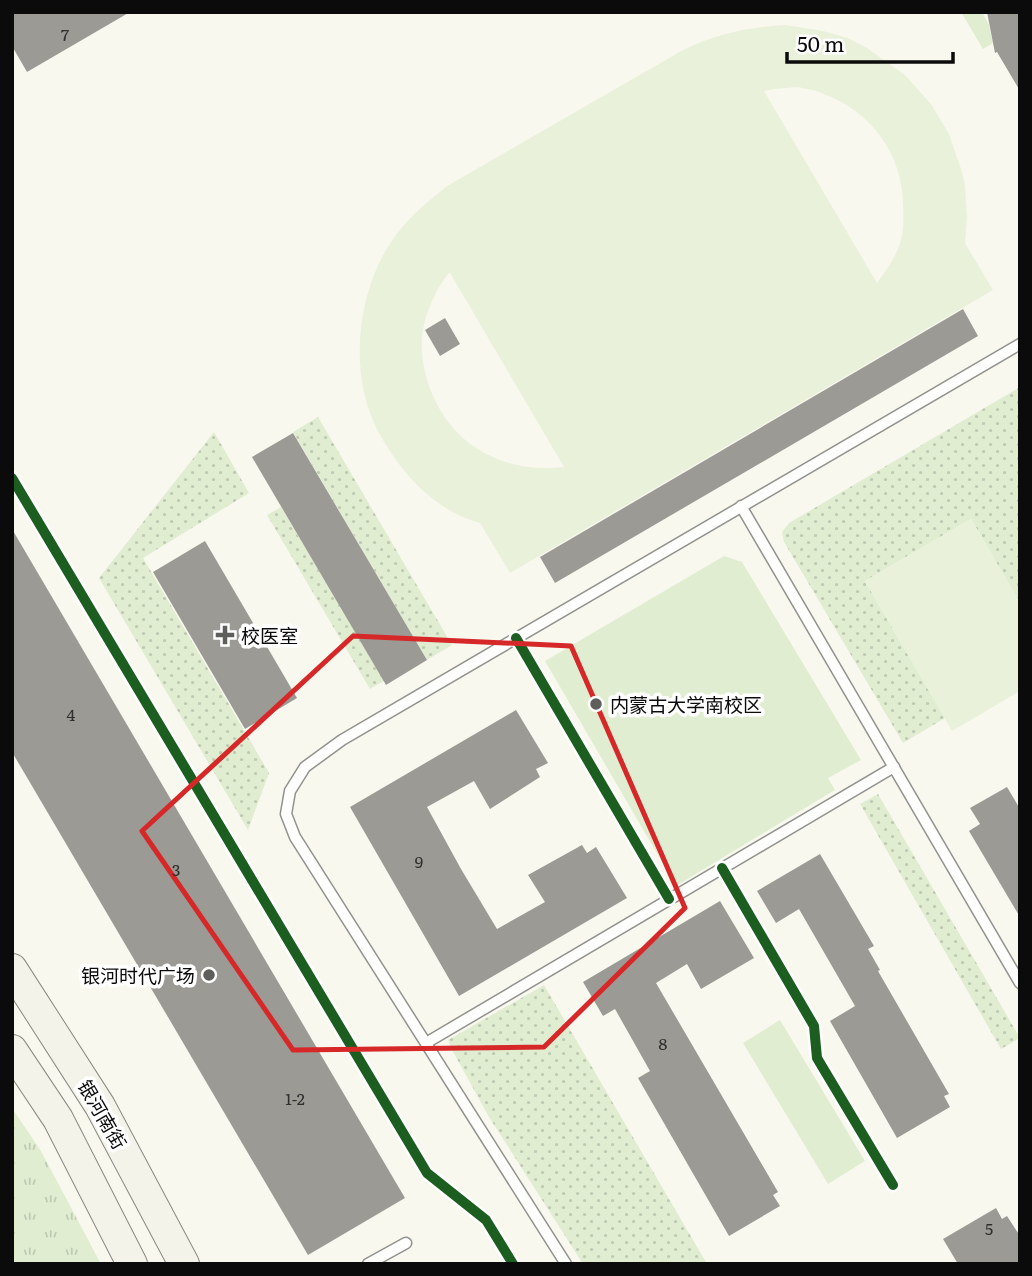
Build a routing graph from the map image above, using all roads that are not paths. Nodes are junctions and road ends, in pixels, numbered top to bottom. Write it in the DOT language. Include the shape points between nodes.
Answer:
graph roads {
  1 [pos="1020,344"];
  2 [pos="741,506"];
  3 [pos="894,767"];
  4 [pos="12,969"];
  5 [pos="1020,982"];
  6 [pos="426,1043"];
  7 [pos="12,1050"];
  8 [pos="406,1243"];
  9 [pos="132,1264"];
  10 [pos="184,1264"];
  11 [pos="368,1264"];
  12 [pos="566,1264"];
  1 -- 2 [label="lane"];
  2 -- 3 [label="lane"];
  2 -- 6 [label="lane" via="342,740 304,767 290,791 286,814 295,837"];
  3 -- 5 [label="lane"];
  3 -- 6 [label="lane"];
  4 -- 10 [label="main road, 银河南街" via="100,1106"];
  6 -- 12 [label="lane"];
  7 -- 9 [label="main road" via="58,1119"];
  8 -- 11 [label="lane"];
}
